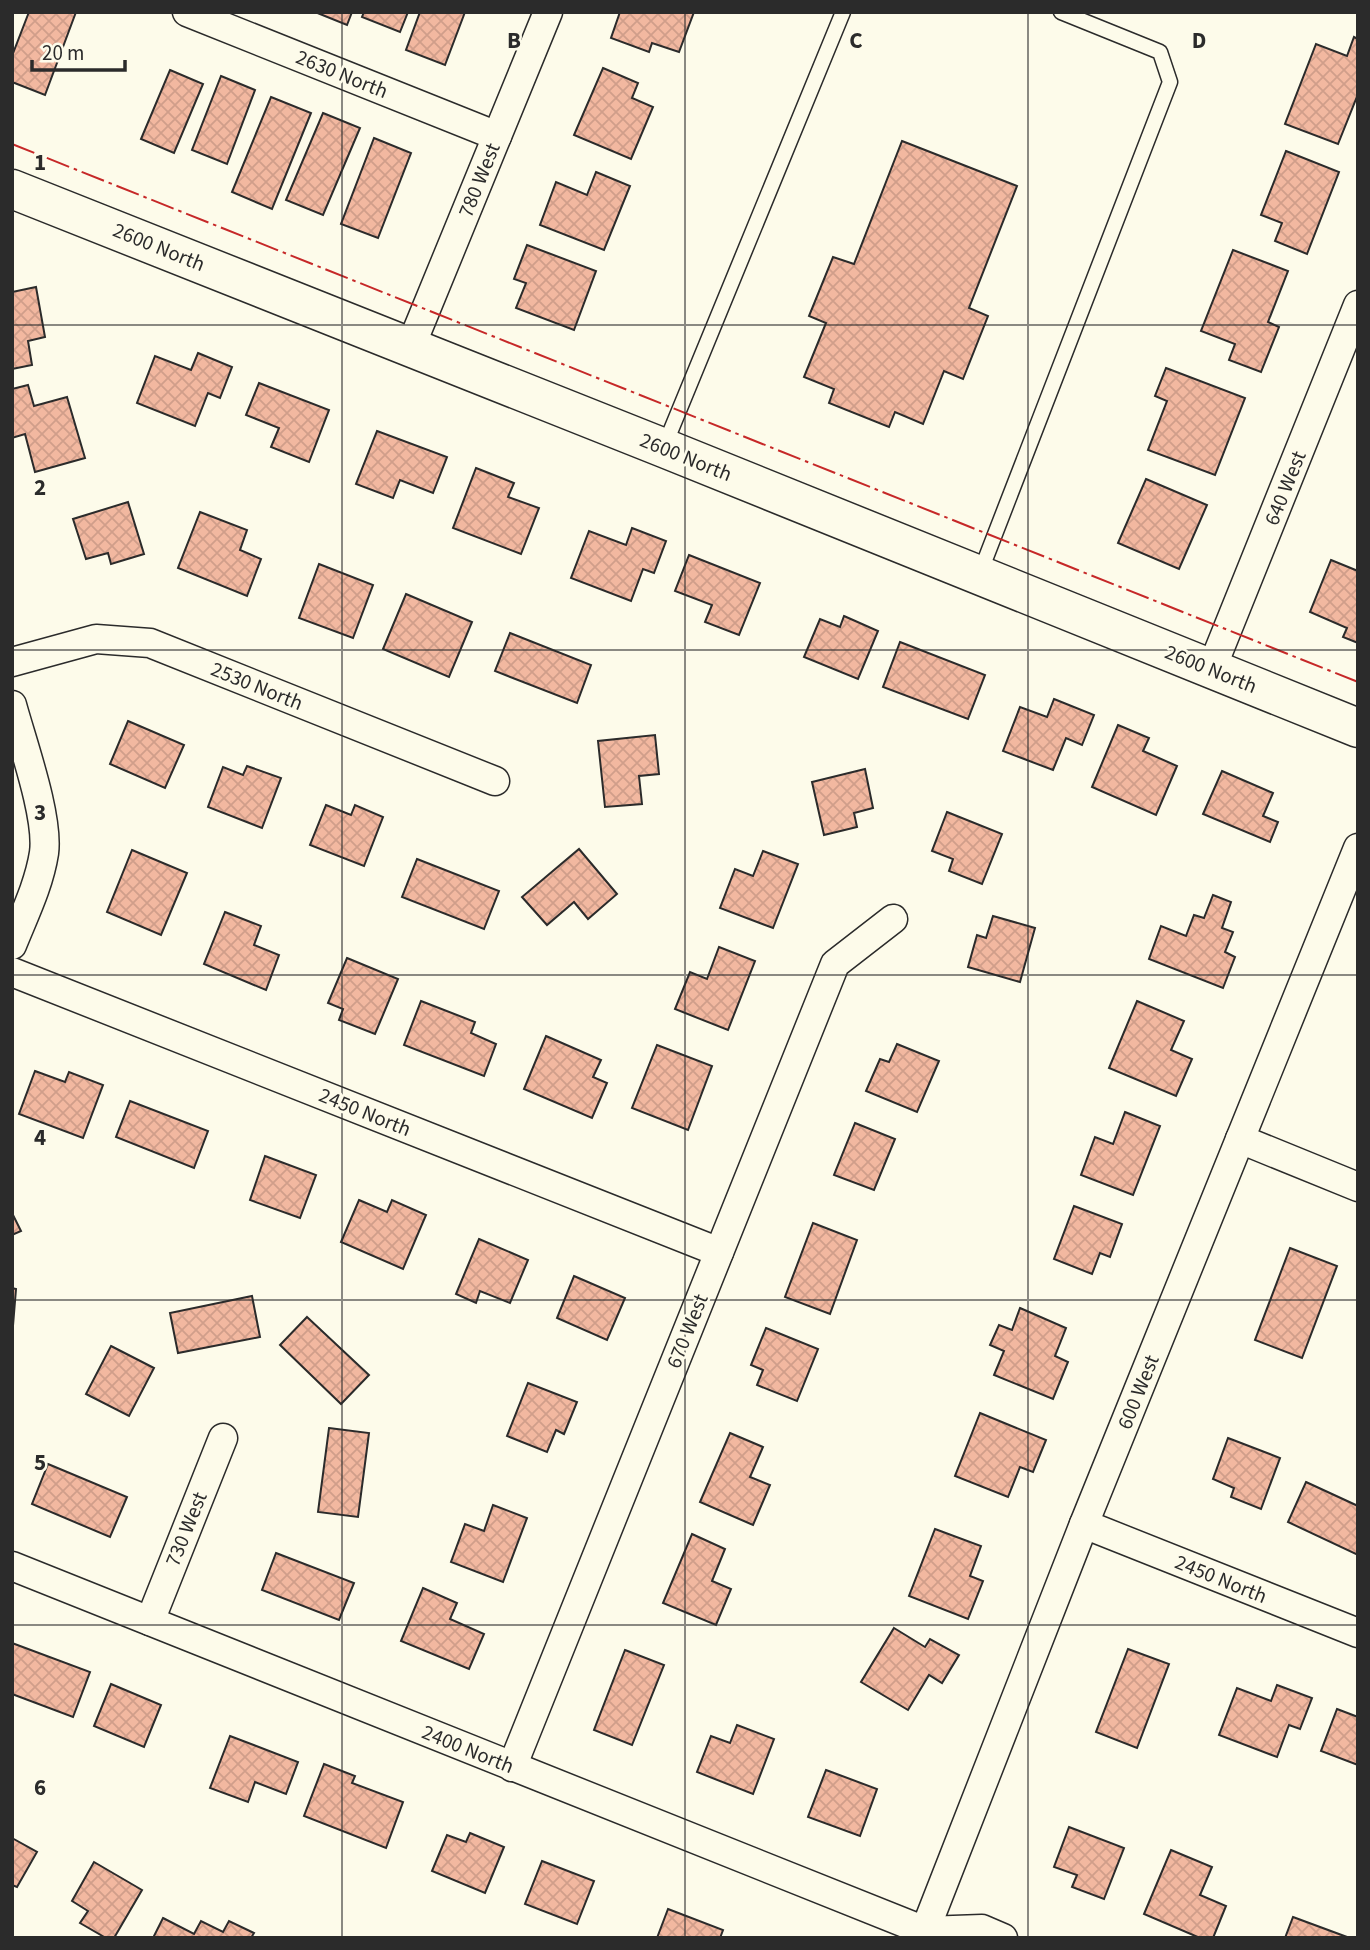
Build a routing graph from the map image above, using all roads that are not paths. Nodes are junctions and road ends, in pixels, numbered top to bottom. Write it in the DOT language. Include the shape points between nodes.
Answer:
graph roads {
  1 [pos="187,12"];
  2 [pos="548,12"];
  3 [pos="843,12"];
  4 [pos="1061,12"];
  5 [pos="497,136"];
  6 [pos="12,189"];
  7 [pos="1358,305"];
  8 [pos="410,348"];
  9 [pos="664,448"];
  10 [pos="979,576"];
  11 [pos="12,662"];
  12 [pos="1211,670"];
  13 [pos="12,705"];
  14 [pos="1358,728"];
  15 [pos="495,781"];
  16 [pos="1358,848"];
  17 [pos="893,919"];
  18 [pos="12,945"];
  19 [pos="12,972"];
  20 [pos="1240,1139"];
  21 [pos="1358,1187"];
  22 [pos="719,1252"];
  23 [pos="223,1438"];
  24 [pos="1084,1524"];
  25 [pos="12,1566"];
  26 [pos="150,1621"];
  27 [pos="1358,1633"];
  28 [pos="512,1767"];
  29 [pos="923,1934"];
  30 [pos="1003,1938"];
  1 -- 5 [label="street, 2630 North"];
  2 -- 5 [label="street, 780 West"];
  3 -- 9 [label="lane"];
  4 -- 10 [label="lane" via="1160,52 1170,82"];
  5 -- 8 [label="street, 780 West"];
  6 -- 8 [label="street, 2600 North"];
  7 -- 12 [label="street, 640 West"];
  8 -- 9 [label="street, 2600 North"];
  9 -- 10 [label="street, 2600 North"];
  10 -- 12 [label="street, 2600 North"];
  11 -- 15 [label="street, 2530 North" via="96,639 150,643"];
  12 -- 14 [label="street, 2600 North"];
  13 -- 18 [label="street" via="41,814 44,851 36,887"];
  16 -- 20 [label="street, 600 West"];
  17 -- 22 [label="street, 670 West" via="835,964"];
  19 -- 22 [label="street, 2450 North"];
  20 -- 21 [label="street"];
  20 -- 24 [label="street, 600 West"];
  22 -- 28 [label="street, 670 West"];
  23 -- 26 [label="street, 730 West"];
  24 -- 27 [label="street, 2450 North"];
  24 -- 29 [label="street, 600 West"];
  25 -- 26 [label="street, 2400 North"];
  26 -- 28 [label="street, 2400 North"];
  28 -- 29 [label="street, 2400 North"];
  29 -- 30 [label="street" via="982,1929"];
}
